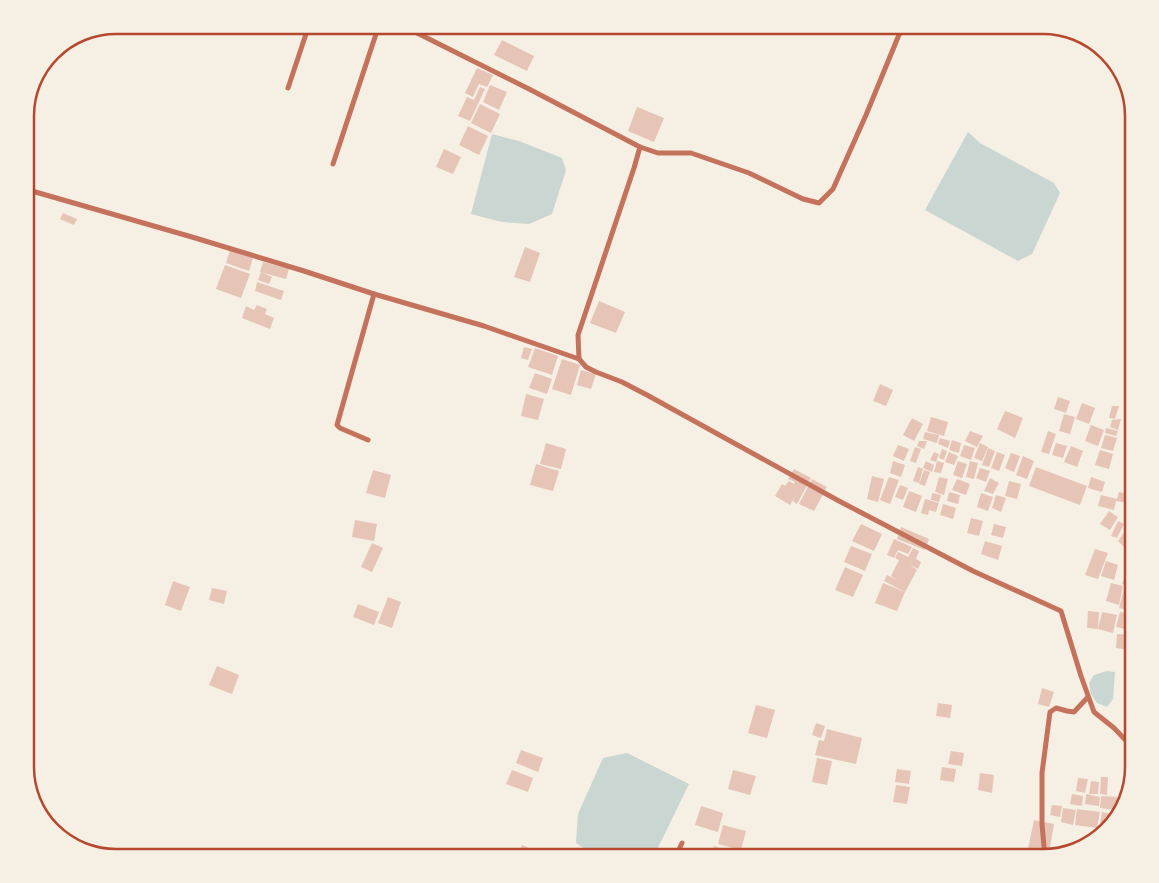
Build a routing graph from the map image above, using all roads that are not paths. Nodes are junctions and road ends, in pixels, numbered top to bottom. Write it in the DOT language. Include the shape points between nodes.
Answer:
graph roads {
  1 [pos="306,34"];
  2 [pos="376,34"];
  3 [pos="419,34"];
  4 [pos="899,34"];
  5 [pos="288,88"];
  6 [pos="640,146"];
  7 [pos="333,164"];
  8 [pos="34,192"];
  9 [pos="374,294"];
  10 [pos="579,359"];
  11 [pos="368,440"];
  12 [pos="1088,697"];
  13 [pos="1125,740"];
  14 [pos="682,843"];
  15 [pos="679,849"];
  16 [pos="1044,849"];
  1 -- 5 [label="street"];
  2 -- 7 [label="street"];
  3 -- 6 [label="street"];
  4 -- 6 [label="street" via="833,189 819,203 803,199 749,173 691,154 658,153"];
  6 -- 10 [label="street" via="578,335"];
  8 -- 9 [label="street"];
  9 -- 10 [label="street" via="484,326"];
  9 -- 11 [label="street" via="336,425"];
  10 -- 12 [label="street" via="586,367 647,395 839,501 973,571 1061,611"];
  12 -- 13 [label="street" via="1094,712"];
  12 -- 16 [label="street" via="1074,712 1056,708 1050,712 1042,773"];
  14 -- 15 [label="street"];
}
